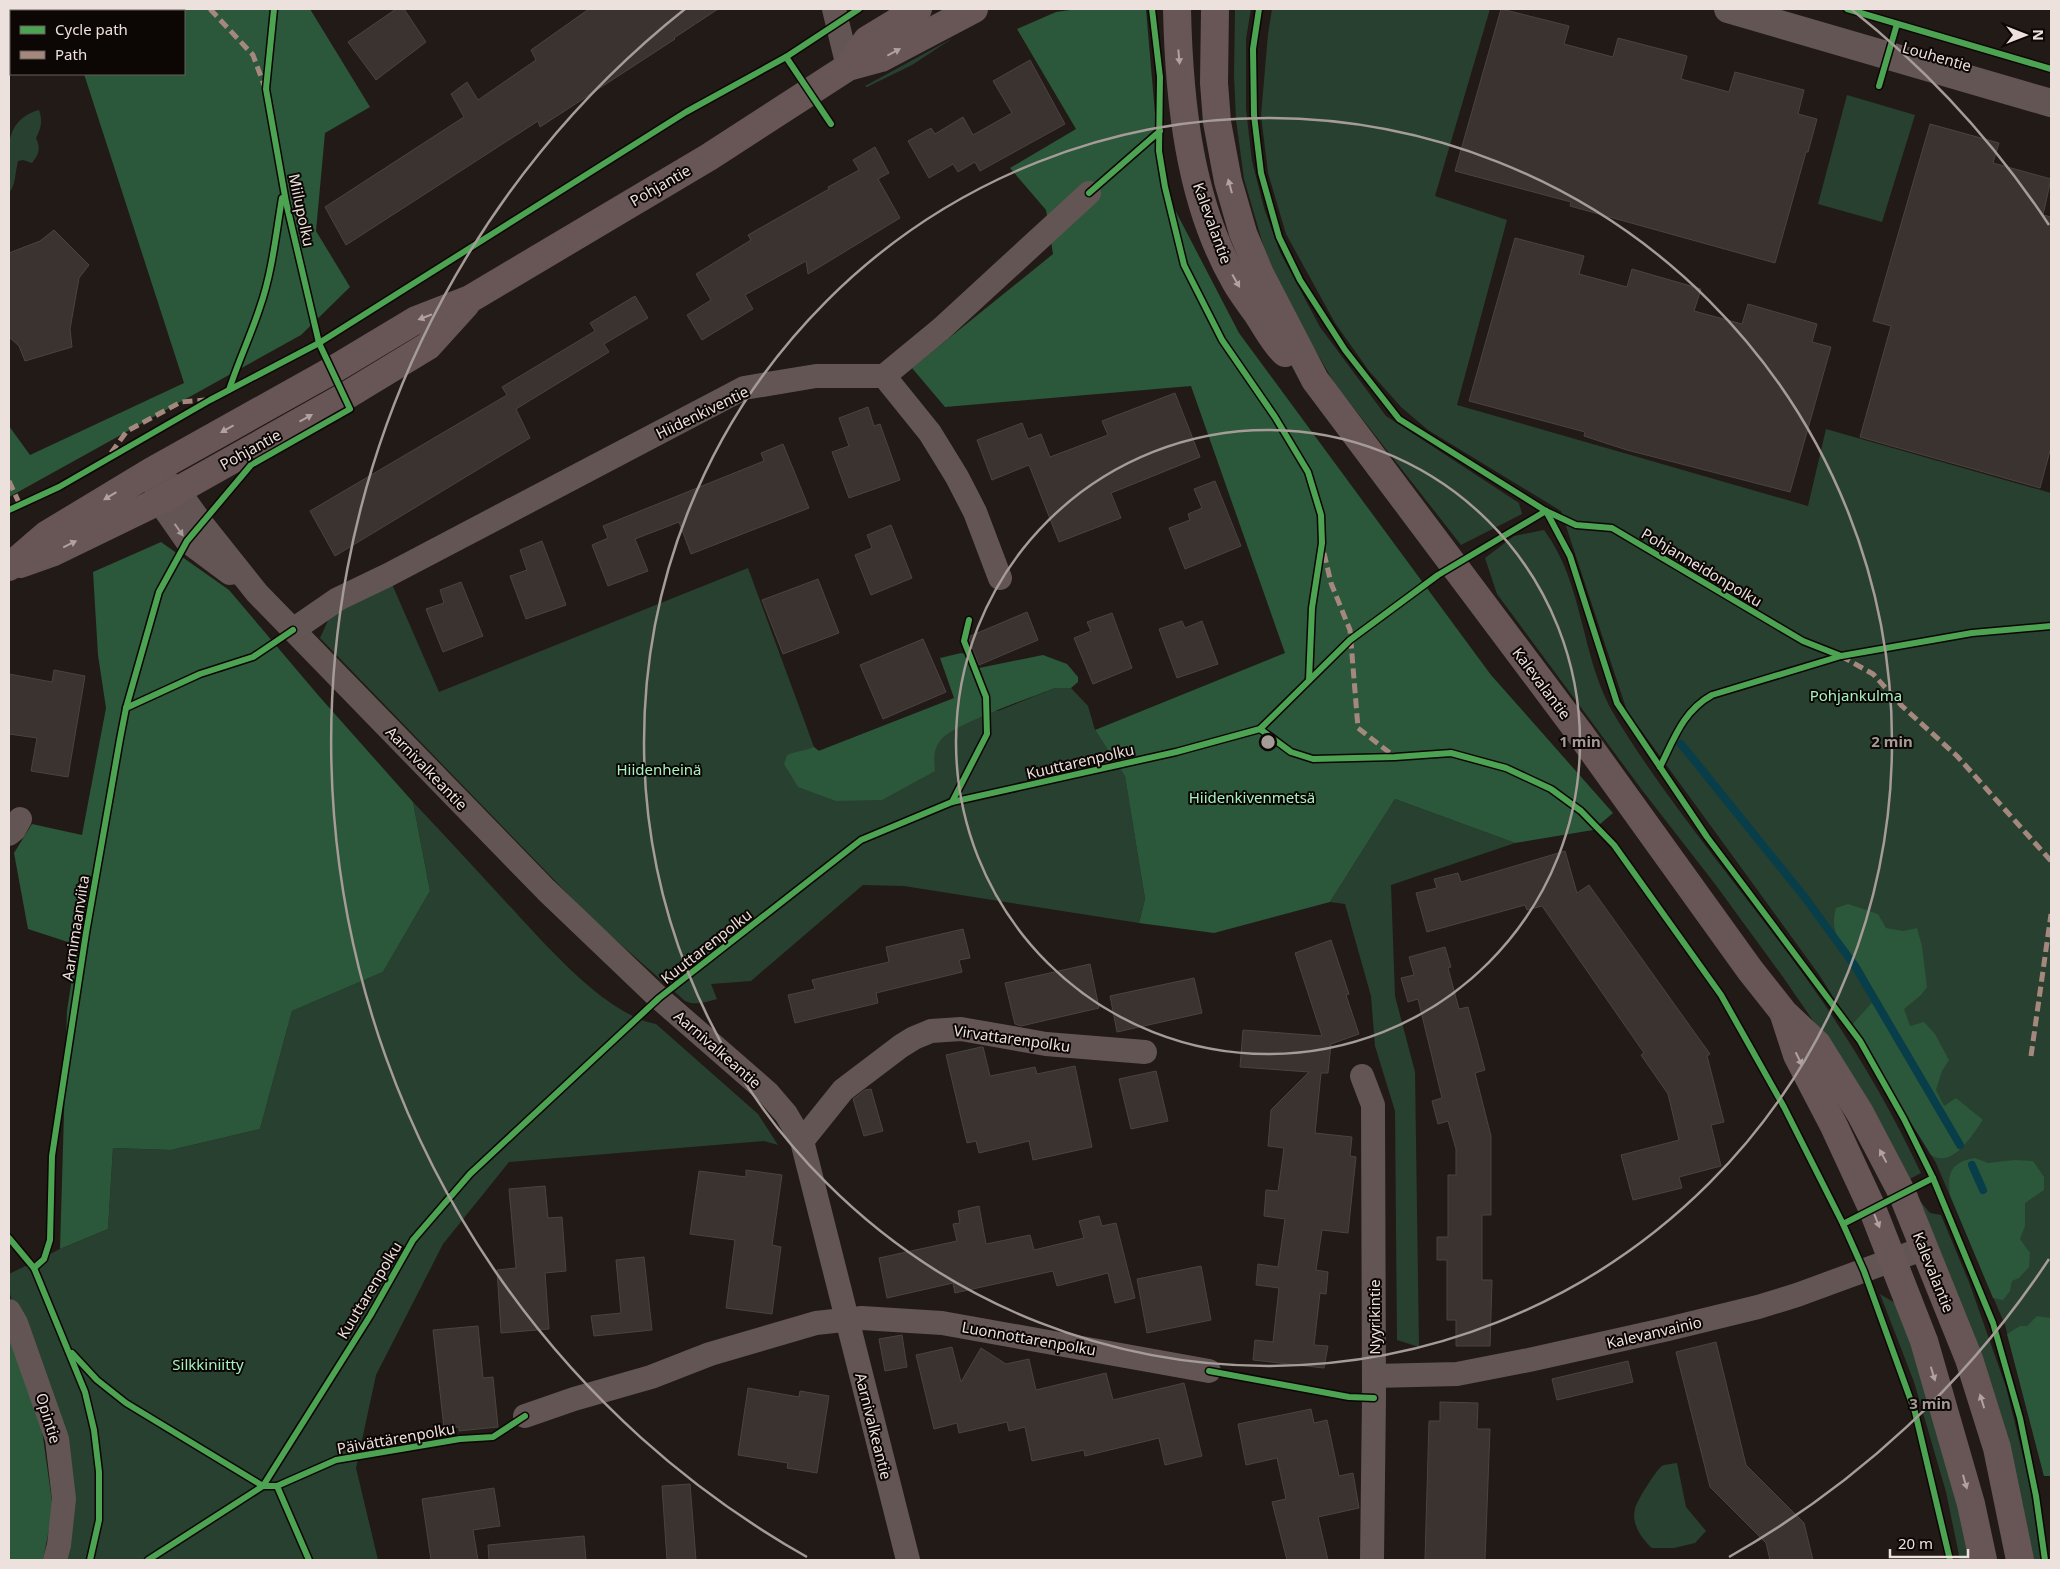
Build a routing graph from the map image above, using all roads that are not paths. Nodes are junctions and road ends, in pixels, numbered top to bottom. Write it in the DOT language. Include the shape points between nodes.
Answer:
graph roads {
  1 [pos="834,9"];
  2 [pos="918,9"];
  3 [pos="974,9"];
  4 [pos="1177,9"];
  5 [pos="1215,9"];
  6 [pos="1728,9"];
  7 [pos="848,67"];
  8 [pos="2051,103"];
  9 [pos="1089,193"];
  10 [pos="470,299"];
  11 [pos="884,376"];
  12 [pos="1314,380"];
  13 [pos="152,471"];
  14 [pos="168,495"];
  15 [pos="9,568"];
  16 [pos="1000,578"];
  17 [pos="293,630"];
  18 [pos="1784,1013"];
  19 [pos="1145,1052"];
  20 [pos="1362,1076"];
  21 [pos="802,1141"];
  22 [pos="1925,1248"];
  23 [pos="1893,1261"];
  24 [pos="9,1310"];
  25 [pos="847,1320"];
  26 [pos="1209,1371"];
  27 [pos="1374,1376"];
  28 [pos="525,1416"];
  29 [pos="56,1560"];
  30 [pos="908,1560"];
  31 [pos="1372,1560"];
  32 [pos="1983,1560"];
  33 [pos="2020,1560"];
  1 -- 7 [label="street"];
  2 -- 7 [label="main road, Pohjantie" via="867,40"];
  7 -- 3 [label="main road, Pohjantie, one-way" via="881,58"];
  4 -- 12 [label="main road, Kalevalantie, one-way" via="1178,54 1192,160 1203,205 1235,281 1282,350"];
  12 -- 5 [label="main road, Kalevalantie, one-way" via="1260,274 1243,233 1228,181 1216,112"];
  6 -- 8 [label="street, Louhentie"];
  7 -- 10 [label="main road, Pohjantie" via="709,157"];
  9 -- 11 [label="street" via="941,329"];
  10 -- 13 [label="main road, Pohjantie, one-way" via="416,320"];
  14 -- 10 [label="main road, Pohjantie, one-way" via="428,346"];
  11 -- 16 [label="street" via="930,433 957,477 975,512"];
  11 -- 17 [label="street, Hiidenkiventie" via="816,376 744,388 338,599"];
  12 -- 18 [label="main road, Kalevalantie" via="1581,735"];
  13 -- 14 [label="street, Aarnivalkeantie"];
  13 -- 15 [label="main road, Pohjantie, one-way" via="46,534"];
  15 -- 14 [label="main road, Pohjantie, one-way" via="54,552"];
  14 -- 17 [label="street, Aarnivalkeantie" via="187,541 257,593"];
  17 -- 21 [label="street, Aarnivalkeantie" via="546,890 660,998 768,1093 786,1114"];
  22 -- 18 [label="main road, Kalevalantie, one-way" via="1902,1193 1860,1113 1817,1044"];
  18 -- 23 [label="main road, Kalevalantie, one-way" via="1797,1054 1834,1126"];
  19 -- 21 [label="street, Virvattarenpolku" via="1046,1044 961,1029 931,1031 901,1046 843,1090"];
  20 -- 27 [label="street, Nyyrikintie" via="1373,1105"];
  21 -- 25 [label="street, Aarnivalkeantie"];
  22 -- 23 [label="street, Kalevanvainio"];
  33 -- 22 [label="main road, Kalevalantie, one-way" via="1997,1448 1969,1359"];
  23 -- 27 [label="street, Kalevanvainio" via="1758,1307 1529,1360 1457,1374"];
  23 -- 32 [label="main road, Kalevalantie, one-way" via="1926,1351 1971,1504"];
  24 -- 29 [label="street, Opintie" via="58,1439 64,1499"];
  25 -- 26 [label="street, Luonnottarenpolku" via="903,1319 942,1323"];
  25 -- 28 [label="street" via="816,1323 710,1354 651,1377"];
  25 -- 30 [label="street, Aarnivalkeantie"];
  27 -- 31 [label="street, Nyyrikintie"];
}
